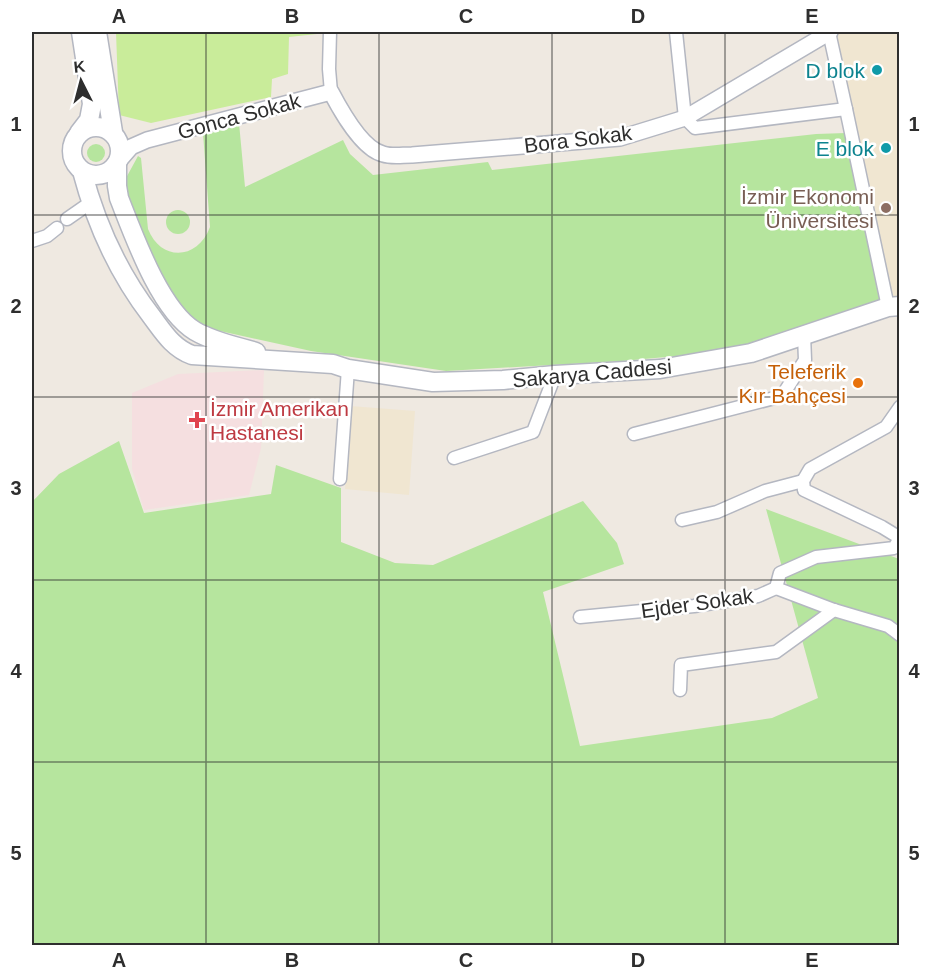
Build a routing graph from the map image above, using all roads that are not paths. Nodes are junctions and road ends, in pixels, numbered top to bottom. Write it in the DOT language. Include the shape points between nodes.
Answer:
graph roads {
  1 [pos="81,32"];
  2 [pos="97,32"];
  3 [pos="330,32"];
  4 [pos="676,32"];
  5 [pos="830,32"];
  6 [pos="332,92"];
  7 [pos="846,109"];
  8 [pos="685,118"];
  9 [pos="113,132"];
  10 [pos="80,133"];
  11 [pos="147,140"];
  12 [pos="117,163"];
  13 [pos="82,171"];
  14 [pos="90,203"];
  15 [pos="67,219"];
  16 [pos="57,228"];
  17 [pos="32,241"];
  18 [pos="894,307"];
  19 [pos="804,335"];
  20 [pos="278,359"];
  21 [pos="348,369"];
  22 [pos="555,375"];
  23 [pos="900,407"];
  24 [pos="634,434"];
  25 [pos="454,458"];
  26 [pos="339,479"];
  27 [pos="803,481"];
  28 [pos="682,520"];
  29 [pos="900,538"];
  30 [pos="776,588"];
  31 [pos="834,610"];
  32 [pos="580,617"];
  33 [pos="900,635"];
  34 [pos="680,690"];
  1 -- 10 [label="main road" via="92,104 89,120"];
  2 -- 9 [label="main road"];
  3 -- 6 [label="street"];
  4 -- 8 [label="street"];
  5 -- 7 [label="street"];
  5 -- 8 [label="street, Bora Sokak"];
  6 -- 8 [label="street, Bora Sokak" via="369,147 393,156 605,140"];
  6 -- 11 [label="street, Gonca Sokak"];
  7 -- 8 [label="street" via="695,128"];
  7 -- 18 [label="street"];
  9 -- 10 [label="main road" via="94,126"];
  9 -- 11 [label="street"];
  9 -- 12 [label="main road" via="120,147"];
  10 -- 13 [label="main road" via="73,140 72,149 73,159"];
  11 -- 12 [label="street" via="131,147"];
  12 -- 13 [label="main road" via="102,175"];
  12 -- 20 [label="main road, Sakarya Caddesi" via="119,198 149,268 176,314 195,331 213,339"];
  13 -- 14 [label="main road, Sakarya Caddesi"];
  14 -- 15 [label="street"];
  14 -- 20 [label="main road, Sakarya Caddesi" via="121,272 175,345 204,357"];
  16 -- 17 [label="street"];
  18 -- 19 [label="main road, Sakarya Caddesi"];
  19 -- 22 [label="main road, Sakarya Caddesi" via="751,353 660,369"];
  19 -- 24 [label="street" via="805,360 782,396"];
  20 -- 21 [label="main road, Sakarya Caddesi"];
  21 -- 22 [label="main road, Sakarya Caddesi" via="433,382"];
  21 -- 26 [label="street"];
  22 -- 25 [label="street" via="533,432"];
  23 -- 27 [label="street" via="886,427 810,469"];
  27 -- 28 [label="street" via="765,491 717,512"];
  27 -- 29 [label="street, Ejder Sokak" via="804,490"];
  29 -- 30 [label="street, Ejder Sokak" via="894,548 816,557 780,573"];
  30 -- 31 [label="street"];
  30 -- 32 [label="street, Ejder Sokak" via="758,596 694,606"];
  31 -- 33 [label="street" via="888,626"];
  31 -- 34 [label="street" via="776,652 681,665"];
}
